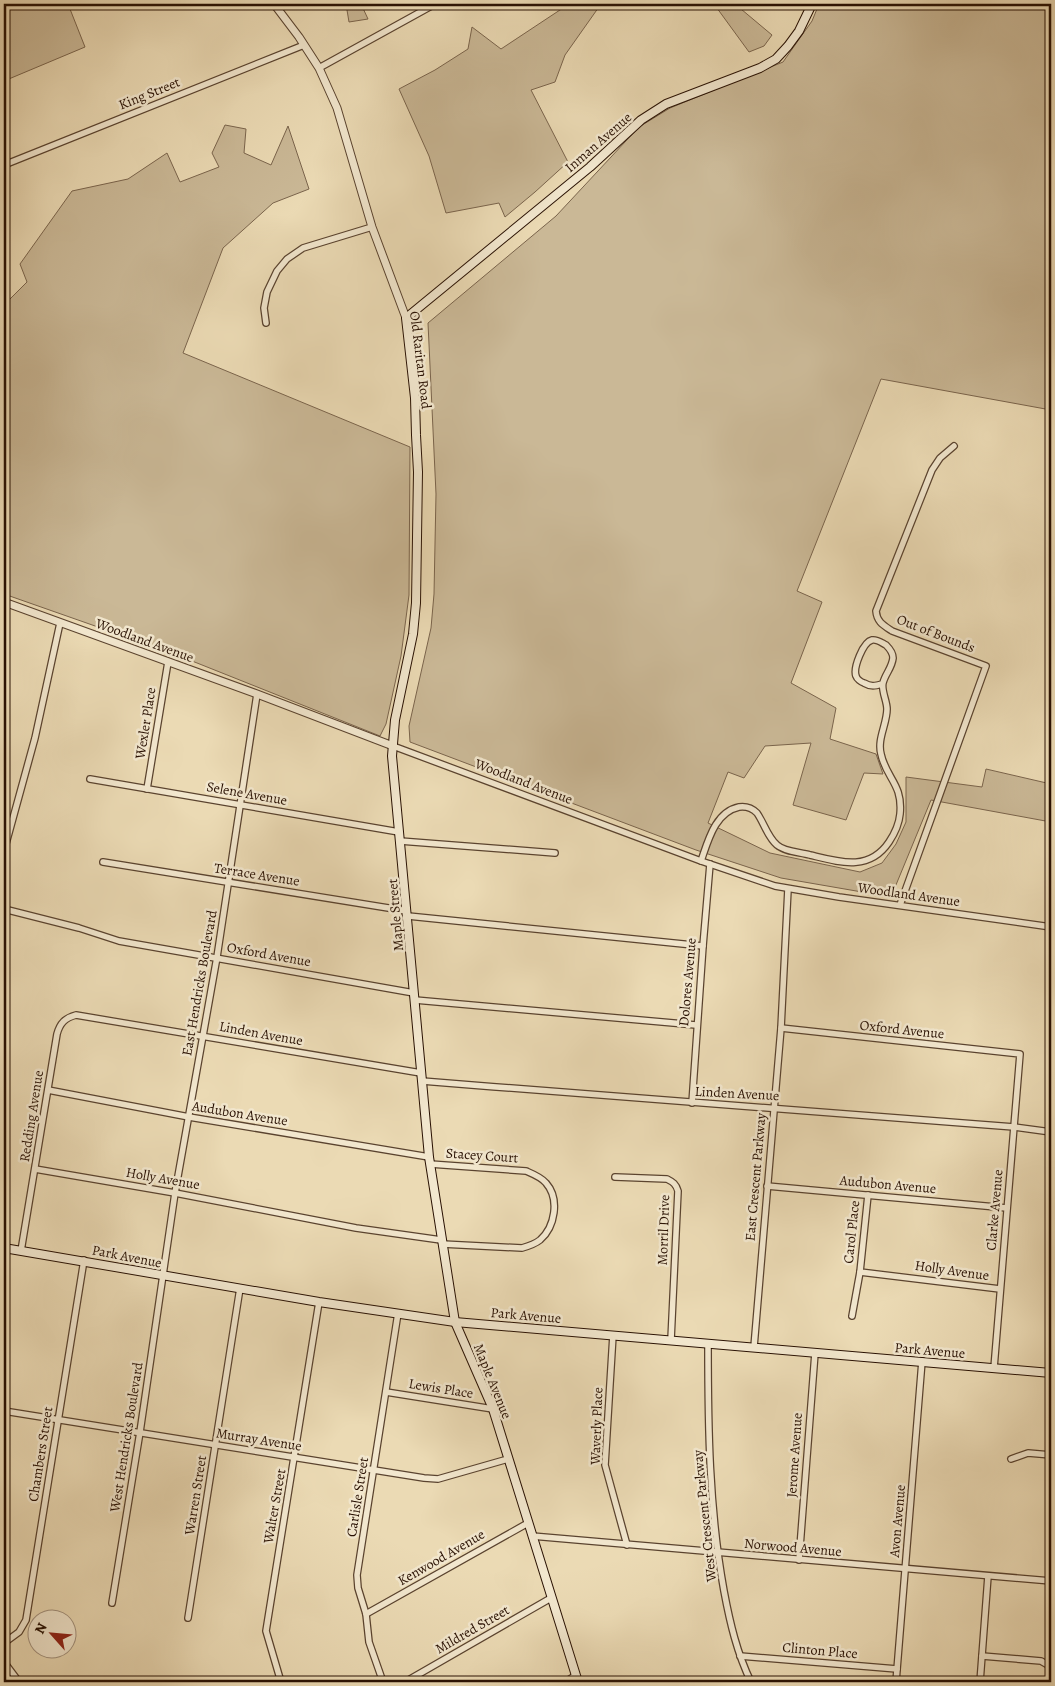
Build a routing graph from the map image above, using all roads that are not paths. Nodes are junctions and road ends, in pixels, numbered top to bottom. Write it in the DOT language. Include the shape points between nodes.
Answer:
graph roads {
  1 [pos="274,4"];
  2 [pos="435,4"];
  3 [pos="812,4"];
  4 [pos="304,45"];
  5 [pos="319,68"];
  6 [pos="4,165"];
  7 [pos="372,227"];
  8 [pos="406,318"];
  9 [pos="266,323"];
  10 [pos="954,446"];
  11 [pos="4,602"];
  12 [pos="60,623"];
  13 [pos="168,662"];
  14 [pos="882,684"];
  15 [pos="257,694"];
  16 [pos="393,746"];
  17 [pos="90,779"];
  18 [pos="147,789"];
  19 [pos="239,804"];
  20 [pos="399,832"];
  21 [pos="400,841"];
  22 [pos="4,851"];
  23 [pos="555,853"];
  24 [pos="702,861"];
  25 [pos="103,862"];
  26 [pos="710,864"];
  27 [pos="229,882"];
  28 [pos="788,889"];
  29 [pos="900,905"];
  30 [pos="4,909"];
  31 [pos="407,913"];
  32 [pos="1051,927"];
  33 [pos="703,946"];
  34 [pos="217,957"];
  35 [pos="415,997"];
  36 [pos="66,1019"];
  37 [pos="696,1025"];
  38 [pos="781,1028"];
  39 [pos="203,1036"];
  40 [pos="1020,1054"];
  41 [pos="422,1077"];
  42 [pos="48,1090"];
  43 [pos="692,1103"];
  44 [pos="774,1107"];
  45 [pos="189,1117"];
  46 [pos="1014,1127"];
  47 [pos="1051,1132"];
  48 [pos="430,1160"];
  49 [pos="35,1169"];
  50 [pos="615,1177"];
  51 [pos="767,1186"];
  52 [pos="175,1193"];
  53 [pos="868,1195"];
  54 [pos="1006,1208"];
  55 [pos="442,1242"];
  56 [pos="6,1248"];
  57 [pos="22,1251"];
  58 [pos="84,1260"];
  59 [pos="4,1269"];
  60 [pos="860,1272"];
  61 [pos="162,1276"];
  62 [pos="900,1276"];
  63 [pos="240,1288"];
  64 [pos="1000,1289"];
  65 [pos="319,1302"];
  66 [pos="398,1313"];
  67 [pos="852,1316"];
  68 [pos="455,1322"];
  69 [pos="613,1335"];
  70 [pos="671,1340"];
  71 [pos="708,1344"];
  72 [pos="754,1348"];
  73 [pos="815,1353"];
  74 [pos="922,1362"];
  75 [pos="994,1368"];
  76 [pos="1051,1373"];
  77 [pos="386,1392"];
  78 [pos="493,1409"];
  79 [pos="4,1410"];
  80 [pos="58,1419"];
  81 [pos="140,1432"];
  82 [pos="216,1445"];
  83 [pos="1051,1455"];
  84 [pos="295,1457"];
  85 [pos="508,1459"];
  86 [pos="1011,1459"];
  87 [pos="374,1470"];
  88 [pos="528,1523"];
  89 [pos="532,1536"];
  90 [pos="627,1545"];
  91 [pos="717,1553"];
  92 [pos="799,1560"];
  93 [pos="905,1570"];
  94 [pos="988,1576"];
  95 [pos="1051,1581"];
  96 [pos="552,1598"];
  97 [pos="112,1602"];
  98 [pos="366,1614"];
  99 [pos="188,1618"];
  100 [pos="4,1643"];
  101 [pos="740,1656"];
  102 [pos="982,1656"];
  103 [pos="4,1662"];
  104 [pos="898,1669"];
  105 [pos="1051,1672"];
  106 [pos="577,1679"];
  107 [pos="19,1682"];
  108 [pos="281,1682"];
  109 [pos="384,1682"];
  110 [pos="405,1682"];
  111 [pos="565,1682"];
  112 [pos="751,1682"];
  113 [pos="896,1682"];
  114 [pos="980,1682"];
  1 -- 4 [label="street, Old Raritan Road"];
  2 -- 5 [label="street"];
  3 -- 8 [label="main road, Inman Avenue" via="799,31 776,59 666,104 641,120 590,167"];
  4 -- 5 [label="street, Old Raritan Road"];
  4 -- 6 [label="street, King Street"];
  5 -- 7 [label="street, Old Raritan Road" via="337,108"];
  7 -- 8 [label="street, Old Raritan Road"];
  7 -- 9 [label="street" via="303,248 287,259 267,292"];
  8 -- 16 [label="main road, Old Raritan Road" via="418,472 416,603"];
  10 -- 29 [label="street, Out of Bounds" via="932,470 876,611 879,622 892,631 986,666"];
  11 -- 12 [label="street, Woodland Avenue"];
  12 -- 13 [label="street, Woodland Avenue"];
  12 -- 22 [label="street" via="35,738"];
  13 -- 15 [label="street, Woodland Avenue"];
  13 -- 18 [label="street, Wexler Place"];
  14 -- 14 [label="street" via="870,686 856,677 855,668 860,654 872,640 884,644 893,657"];
  14 -- 24 [label="street" via="887,709 881,753 900,798 899,822 883,851 876,857 857,863 784,849 773,841 757,813 743,806 720,820"];
  15 -- 16 [label="street, Woodland Avenue"];
  15 -- 19 [label="street, East Hendricks Boulevard"];
  16 -- 20 [label="main road, Maple Street"];
  16 -- 24 [label="street, Woodland Avenue"];
  17 -- 18 [label="street, Selene Avenue"];
  18 -- 19 [label="street, Selene Avenue"];
  19 -- 20 [label="street, Selene Avenue"];
  19 -- 27 [label="street, East Hendricks Boulevard"];
  20 -- 21 [label="main road, Maple Street"];
  21 -- 23 [label="street"];
  21 -- 31 [label="main road, Maple Street"];
  24 -- 26 [label="street, Woodland Avenue"];
  25 -- 27 [label="street, Terrace Avenue"];
  26 -- 28 [label="street, Woodland Avenue"];
  26 -- 33 [label="street, Dolores Avenue"];
  27 -- 31 [label="street, Terrace Avenue"];
  27 -- 34 [label="street, East Hendricks Boulevard"];
  28 -- 29 [label="street, Woodland Avenue"];
  28 -- 38 [label="street, East Crescent Parkway"];
  29 -- 32 [label="street, Woodland Avenue"];
  30 -- 34 [label="street, Oxford Avenue" via="119,941"];
  31 -- 33 [label="street, Terrace Avenue"];
  31 -- 35 [label="main road, Maple Street"];
  33 -- 37 [label="street, Dolores Avenue"];
  34 -- 35 [label="street, Oxford Avenue"];
  34 -- 39 [label="street, East Hendricks Boulevard"];
  35 -- 37 [label="street, Oxford Avenue"];
  35 -- 41 [label="main road, Maple Street"];
  36 -- 39 [label="street, Linden Avenue" via="76,1016"];
  36 -- 42 [label="street, Redding Avenue" via="57,1034"];
  37 -- 43 [label="street, Dolores Avenue"];
  38 -- 40 [label="street, Oxford Avenue"];
  38 -- 44 [label="street, East Crescent Parkway"];
  39 -- 41 [label="street, Linden Avenue"];
  39 -- 45 [label="street, East Hendricks Boulevard"];
  40 -- 46 [label="street, Clarke Avenue"];
  41 -- 43 [label="street, Linden Avenue"];
  41 -- 48 [label="main road, Maple Avenue"];
  42 -- 45 [label="street, Audubon Avenue"];
  42 -- 49 [label="street, Redding Avenue"];
  43 -- 44 [label="street, Linden Avenue"];
  44 -- 46 [label="street, Linden Avenue"];
  44 -- 51 [label="street, East Crescent Parkway"];
  45 -- 48 [label="street, Audubon Avenue"];
  45 -- 52 [label="street, East Hendricks Boulevard"];
  46 -- 47 [label="street, Linden Avenue"];
  46 -- 54 [label="street, Clarke Avenue"];
  48 -- 55 [label="main road, Maple Avenue"];
  48 -- 55 [label="street, Stacey Court" via="526,1171 547,1183 554,1203 546,1234 533,1245 522,1248"];
  49 -- 52 [label="street, Holly Avenue"];
  49 -- 57 [label="street, Redding Avenue"];
  50 -- 70 [label="street, Morril Drive" via="667,1179 678,1191"];
  51 -- 53 [label="street, Audubon Avenue"];
  51 -- 72 [label="street, East Crescent Parkway"];
  52 -- 55 [label="street, Holly Avenue"];
  52 -- 61 [label="street, East Hendricks Boulevard"];
  53 -- 54 [label="street, Audubon Avenue"];
  53 -- 60 [label="street, Carol Place"];
  54 -- 64 [label="street, Clarke Avenue"];
  55 -- 68 [label="main road, Maple Avenue"];
  56 -- 57 [label="main road, Park Avenue"];
  56 -- 59 [label="street"];
  57 -- 58 [label="main road, Park Avenue"];
  58 -- 61 [label="main road, Park Avenue"];
  58 -- 80 [label="street, Chambers Street"];
  60 -- 62 [label="street, Carol Place"];
  60 -- 67 [label="street, Carol Place"];
  61 -- 63 [label="main road, Park Avenue"];
  61 -- 81 [label="street, West Hendricks Boulevard"];
  62 -- 64 [label="street, Holly Avenue"];
  63 -- 65 [label="main road, Park Avenue"];
  63 -- 82 [label="street, Warren Street"];
  64 -- 75 [label="street, Clarke Avenue"];
  65 -- 66 [label="main road, Park Avenue"];
  65 -- 84 [label="street, Walter Street"];
  66 -- 68 [label="main road, Park Avenue"];
  66 -- 77 [label="street, Carlisle Street"];
  68 -- 69 [label="main road, Park Avenue"];
  68 -- 78 [label="main road, Maple Avenue"];
  69 -- 70 [label="main road, Park Avenue"];
  69 -- 90 [label="street, Waverly Place" via="605,1465"];
  70 -- 71 [label="main road, Park Avenue"];
  71 -- 72 [label="main road, Park Avenue"];
  71 -- 91 [label="street, West Crescent Parkway" via="708,1441"];
  72 -- 73 [label="main road, Park Avenue"];
  73 -- 74 [label="main road, Park Avenue"];
  73 -- 92 [label="street, Jerome Avenue"];
  74 -- 75 [label="main road, Park Avenue"];
  74 -- 93 [label="street, Avon Avenue"];
  75 -- 76 [label="main road, Park Avenue"];
  77 -- 78 [label="street, Lewis Place"];
  77 -- 87 [label="street, Carlisle Street"];
  78 -- 85 [label="main road, Maple Avenue"];
  79 -- 80 [label="street, Murray Avenue"];
  80 -- 81 [label="street, Murray Avenue"];
  80 -- 100 [label="street, Chambers Street" via="26,1620 19,1632"];
  81 -- 82 [label="street, Murray Avenue"];
  81 -- 97 [label="street, West Hendricks Boulevard"];
  82 -- 84 [label="street, Murray Avenue"];
  82 -- 99 [label="street, Warren Street"];
  83 -- 86 [label="street" via="1028,1453"];
  84 -- 87 [label="street, Murray Avenue"];
  84 -- 108 [label="street, Walter Street" via="266,1632"];
  85 -- 87 [label="street, Murray Avenue" via="438,1479"];
  85 -- 88 [label="main road, Maple Avenue"];
  87 -- 98 [label="street, Carlisle Street" via="357,1575"];
  88 -- 89 [label="main road, Maple Avenue"];
  88 -- 98 [label="street, Kenwood Avenue"];
  89 -- 90 [label="street, Norwood Avenue"];
  89 -- 96 [label="main road, Maple Avenue"];
  90 -- 91 [label="street, Norwood Avenue"];
  91 -- 92 [label="street, Norwood Avenue"];
  91 -- 101 [label="street, West Crescent Parkway"];
  92 -- 93 [label="street, Norwood Avenue"];
  93 -- 94 [label="street, Norwood Avenue"];
  93 -- 104 [label="street, Avon Avenue"];
  94 -- 95 [label="street, Norwood Avenue"];
  94 -- 102 [label="street"];
  96 -- 106 [label="main road, Maple Avenue"];
  96 -- 110 [label="street, Mildred Street"];
  98 -- 109 [label="street, Carlisle Street" via="369,1642"];
  101 -- 104 [label="street, Clinton Place"];
  101 -- 112 [label="street, West Crescent Parkway"];
  102 -- 105 [label="street" via="1041,1661 1048,1664"];
  102 -- 114 [label="street"];
  103 -- 107 [label="street"];
  104 -- 113 [label="street, Avon Avenue"];
  106 -- 111 [label="street"];
}
